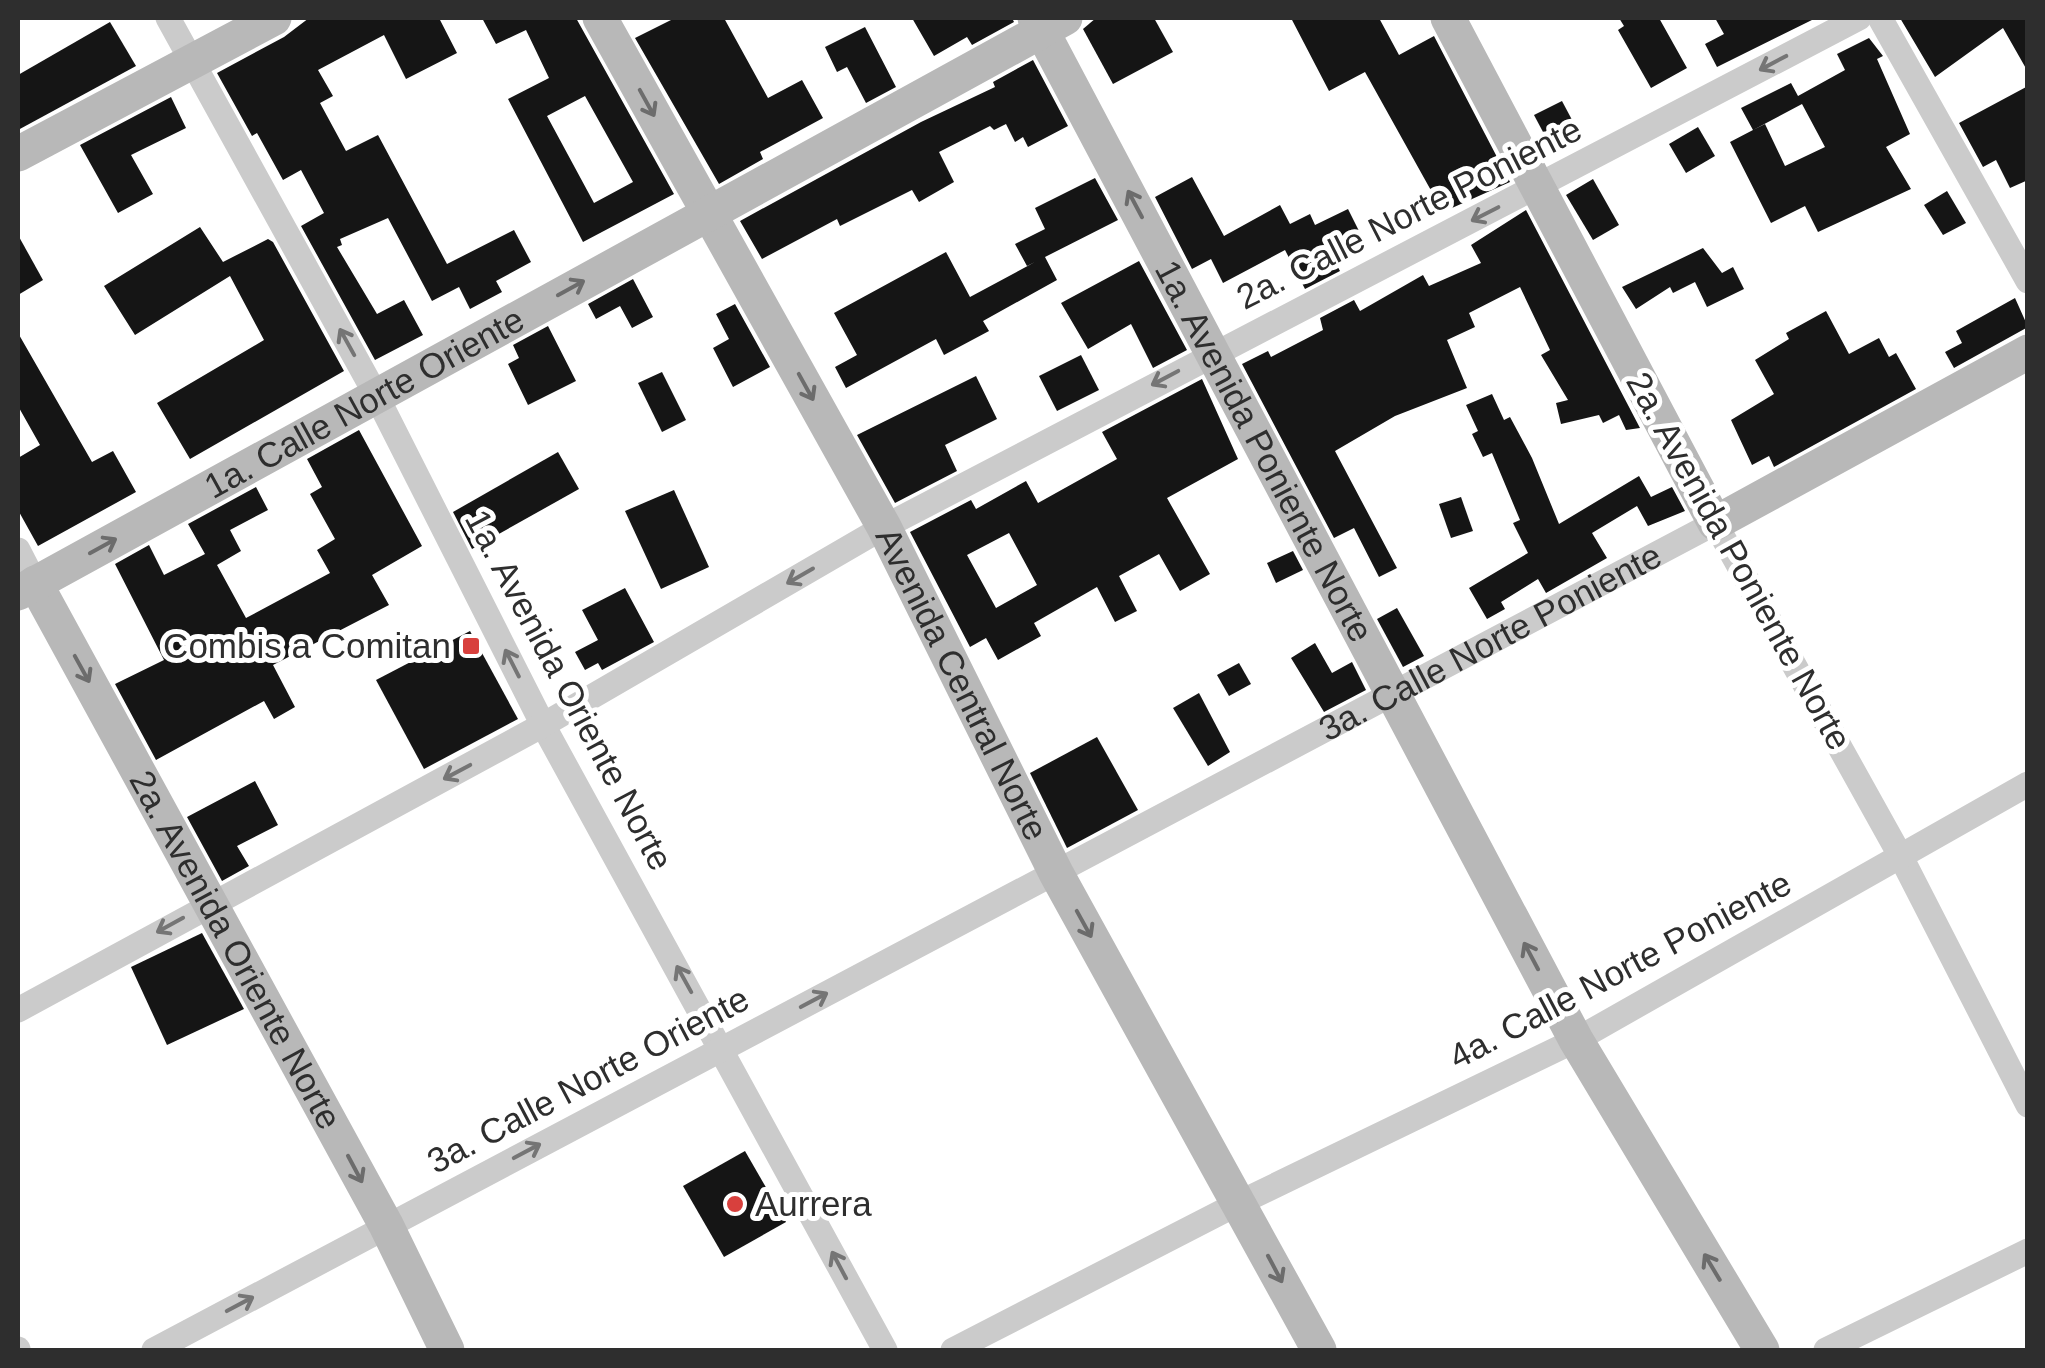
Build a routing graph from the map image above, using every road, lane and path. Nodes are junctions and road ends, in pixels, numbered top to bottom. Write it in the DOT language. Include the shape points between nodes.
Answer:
graph roads {
  1 [pos="168,18"];
  2 [pos="274,18"];
  3 [pos="600,18"];
  4 [pos="1448,18"];
  5 [pos="1859,18"];
  6 [pos="1880,18"];
  7 [pos="1047,22"];
  8 [pos="192,61"];
  9 [pos="18,154"];
  10 [pos="1538,188"];
  11 [pos="708,212"];
  12 [pos="2028,280"];
  13 [pos="1214,352"];
  14 [pos="2028,352"];
  15 [pos="376,395"];
  16 [pos="1715,524"];
  17 [pos="884,527"];
  18 [pos="18,550"];
  19 [pos="26,588"];
  20 [pos="1392,693"];
  21 [pos="543,725"];
  22 [pos="2028,784"];
  23 [pos="1901,856"];
  24 [pos="1056,873"];
  25 [pos="212,902"];
  26 [pos="18,1010"];
  27 [pos="1576,1040"];
  28 [pos="723,1048"];
  29 [pos="2028,1105"];
  30 [pos="1239,1203"];
  31 [pos="386,1226"];
  32 [pos="2028,1251"];
  33 [pos="154,1350"];
  34 [pos="446,1350"];
  35 [pos="885,1350"];
  36 [pos="954,1350"];
  37 [pos="1319,1350"];
  38 [pos="1762,1350"];
  39 [pos="1826,1350"];
  1 -- 8 [label="street, 1a. Avenida Oriente Norte"];
  2 -- 8 [label="street"];
  3 -- 11 [label="street, Avenida Central Norte, one-way"];
  4 -- 10 [label="street, 2a. Avenida Poniente Norte"];
  5 -- 10 [label="street, 2a. Calle Norte Poniente, one-way"];
  6 -- 12 [label="street"];
  7 -- 11 [label="street, 1a. Calle Norte Oriente"];
  13 -- 7 [label="street, 1a. Avenida Poniente Norte, one-way"];
  8 -- 9 [label="street"];
  15 -- 8 [label="street, 1a. Avenida Oriente Norte, one-way"];
  10 -- 13 [label="street, 2a. Calle Norte Poniente, one-way"];
  10 -- 16 [label="street, 2a. Avenida Poniente Norte"];
  15 -- 11 [label="street, 1a. Calle Norte Oriente, one-way"];
  11 -- 17 [label="street, Avenida Central Norte, one-way"];
  13 -- 17 [label="street, 2a. Calle Norte Poniente, one-way"];
  13 -- 20 [label="street, 1a. Avenida Poniente Norte"];
  14 -- 16 [label="street, 3a. Calle Norte Poniente"];
  19 -- 15 [label="street, 1a. Calle Norte Oriente, one-way"];
  21 -- 15 [label="street, 1a. Avenida Oriente Norte, one-way"];
  16 -- 20 [label="street, 3a. Calle Norte Poniente"];
  16 -- 23 [label="street, 2a. Avenida Poniente Norte"];
  17 -- 21 [label="street, 2a. Calle Norte Poniente, one-way"];
  17 -- 24 [label="street, Avenida Central Norte"];
  18 -- 19 [label="street, 2a. Avenida Oriente Norte"];
  19 -- 25 [label="street, 2a. Avenida Oriente Norte, one-way"];
  20 -- 24 [label="street, 3a. Calle Norte Poniente"];
  27 -- 20 [label="street, 1a. Avenida Poniente Norte, one-way"];
  21 -- 25 [label="street, 2a. Calle Norte Poniente, one-way"];
  28 -- 21 [label="street, 1a. Avenida Oriente Norte, one-way"];
  22 -- 23 [label="street, 4a. Calle Norte Poniente"];
  23 -- 27 [label="street, 4a. Calle Norte Poniente"];
  23 -- 29 [label="street, 2a. Avenida Poniente Norte"];
  28 -- 24 [label="street, 3a. Calle Norte Oriente, one-way"];
  24 -- 30 [label="street, Avenida Central Norte, one-way"];
  25 -- 26 [label="street, 2a. Calle Norte Poniente, one-way"];
  25 -- 31 [label="street, 2a. Avenida Oriente Norte, one-way"];
  27 -- 30 [label="street, 4a. Calle Norte Poniente"];
  38 -- 27 [label="street, 1a. Avenida Poniente Norte, one-way"];
  31 -- 28 [label="street, 3a. Calle Norte Oriente, one-way"];
  35 -- 28 [label="street, 1a. Avenida Oriente Norte, one-way"];
  30 -- 36 [label="street, 4a. Calle Norte Poniente"];
  30 -- 37 [label="street, Avenida Central Norte, one-way"];
  33 -- 31 [label="street, 3a. Calle Norte Oriente, one-way"];
  31 -- 34 [label="street, 2a. Avenida Oriente Norte"];
  32 -- 39 [label="street"];
}
